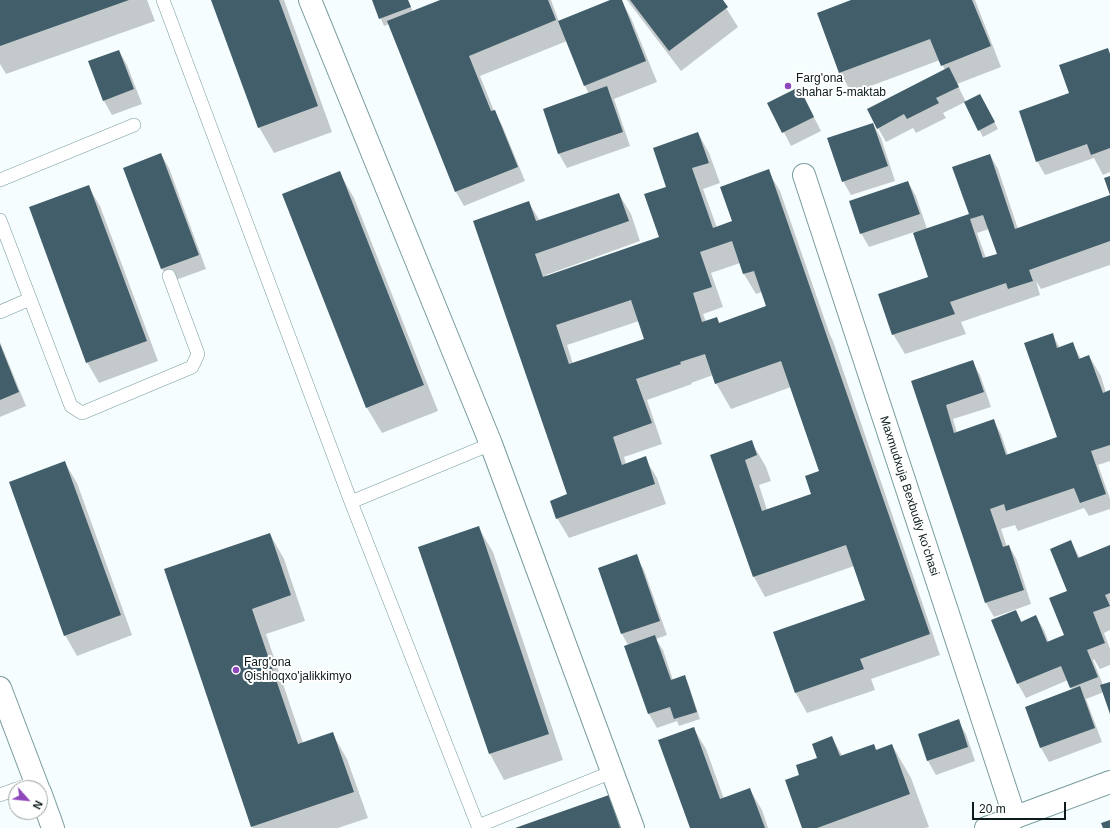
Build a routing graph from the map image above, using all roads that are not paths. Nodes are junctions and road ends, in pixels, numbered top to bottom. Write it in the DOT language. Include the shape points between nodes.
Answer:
graph roads {
  1 [pos="163,0"];
  2 [pos="310,0"];
  3 [pos="134,125"];
  4 [pos="804,175"];
  5 [pos="0,180"];
  6 [pos="0,220"];
  7 [pos="169,276"];
  8 [pos="30,300"];
  9 [pos="0,312"];
  10 [pos="491,444"];
  11 [pos="351,502"];
  12 [pos="0,688"];
  13 [pos="612,772"];
  14 [pos="31,780"];
  15 [pos="1110,782"];
  16 [pos="48,818"];
  17 [pos="1014,818"];
  18 [pos="476,827"];
  19 [pos="53,828"];
  20 [pos="633,828"];
  21 [pos="986,828"];
  1 -- 11 [label="lane"];
  2 -- 10 [label="street"];
  3 -- 5 [label="lane"];
  4 -- 17 [label="street, Maxmudxuja Bexbudiy koʻchasi"];
  6 -- 8 [label="lane"];
  7 -- 8 [label="lane" via="198,354 192,367 82,413 71,406"];
  8 -- 9 [label="lane"];
  10 -- 11 [label="lane"];
  10 -- 13 [label="street"];
  11 -- 18 [label="lane"];
  12 -- 14 [label="street"];
  13 -- 18 [label="lane"];
  13 -- 20 [label="street"];
  15 -- 17 [label="street"];
  16 -- 19 [label="street"];
  17 -- 21 [label="street"];
}
